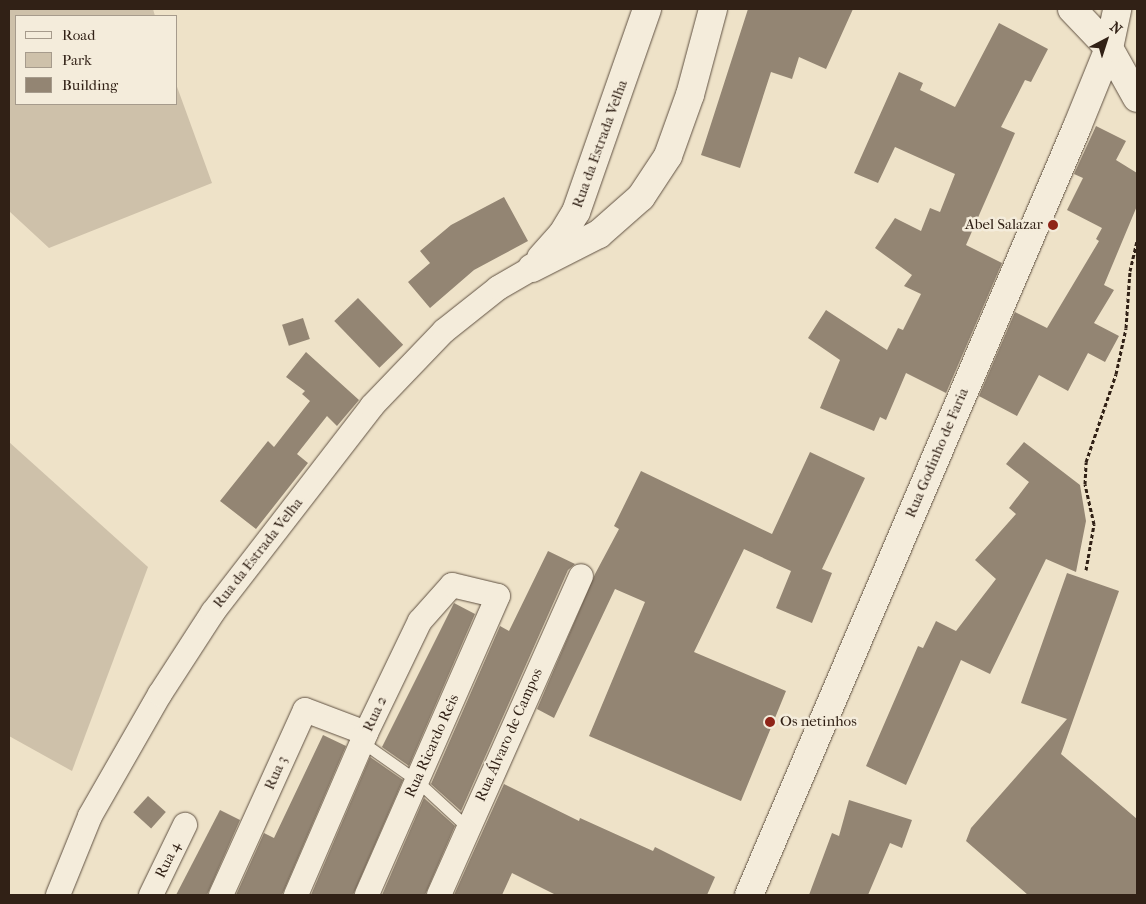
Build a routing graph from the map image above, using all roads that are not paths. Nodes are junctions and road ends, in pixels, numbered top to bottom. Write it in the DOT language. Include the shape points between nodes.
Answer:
graph roads {
  1 [pos="647,9"];
  2 [pos="713,9"];
  3 [pos="1072,9"];
  4 [pos="1117,9"];
  5 [pos="1109,48"];
  6 [pos="1137,98"];
  7 [pos="532,268"];
  8 [pos="581,576"];
  9 [pos="498,596"];
  10 [pos="364,738"];
  11 [pos="416,780"];
  12 [pos="185,825"];
  13 [pos="468,828"];
  14 [pos="58,895"];
  15 [pos="151,895"];
  16 [pos="221,895"];
  17 [pos="296,895"];
  18 [pos="366,895"];
  19 [pos="438,895"];
  20 [pos="749,895"];
  1 -- 7 [label="main road, Rua da Estrada Velha" via="576,212 562,235"];
  2 -- 7 [label="main road, Rua da Estrada Velha" via="690,95 668,156 641,197 598,234"];
  3 -- 5 [label="main road"];
  4 -- 5 [label="main road, Rua Godinho de Faria"];
  5 -- 6 [label="main road"];
  5 -- 20 [label="main road, Rua Godinho de Faria" via="846,674"];
  7 -- 14 [label="street, Rua da Estrada Velha" via="498,288 444,331 372,406 213,612 160,694 90,816"];
  8 -- 13 [label="street, Rua Álvaro de Campos"];
  9 -- 10 [label="street, Rua 2" via="452,585 420,621"];
  9 -- 11 [label="street, Rua Ricardo Reis"];
  10 -- 11 [label="lane"];
  10 -- 16 [label="street, Rua 3" via="305,710"];
  10 -- 17 [label="street, Rua 2"];
  11 -- 13 [label="lane"];
  11 -- 18 [label="street, Rua Ricardo Reis"];
  12 -- 15 [label="street, Rua 4"];
  13 -- 19 [label="street, Rua Álvaro de Campos"];
}
